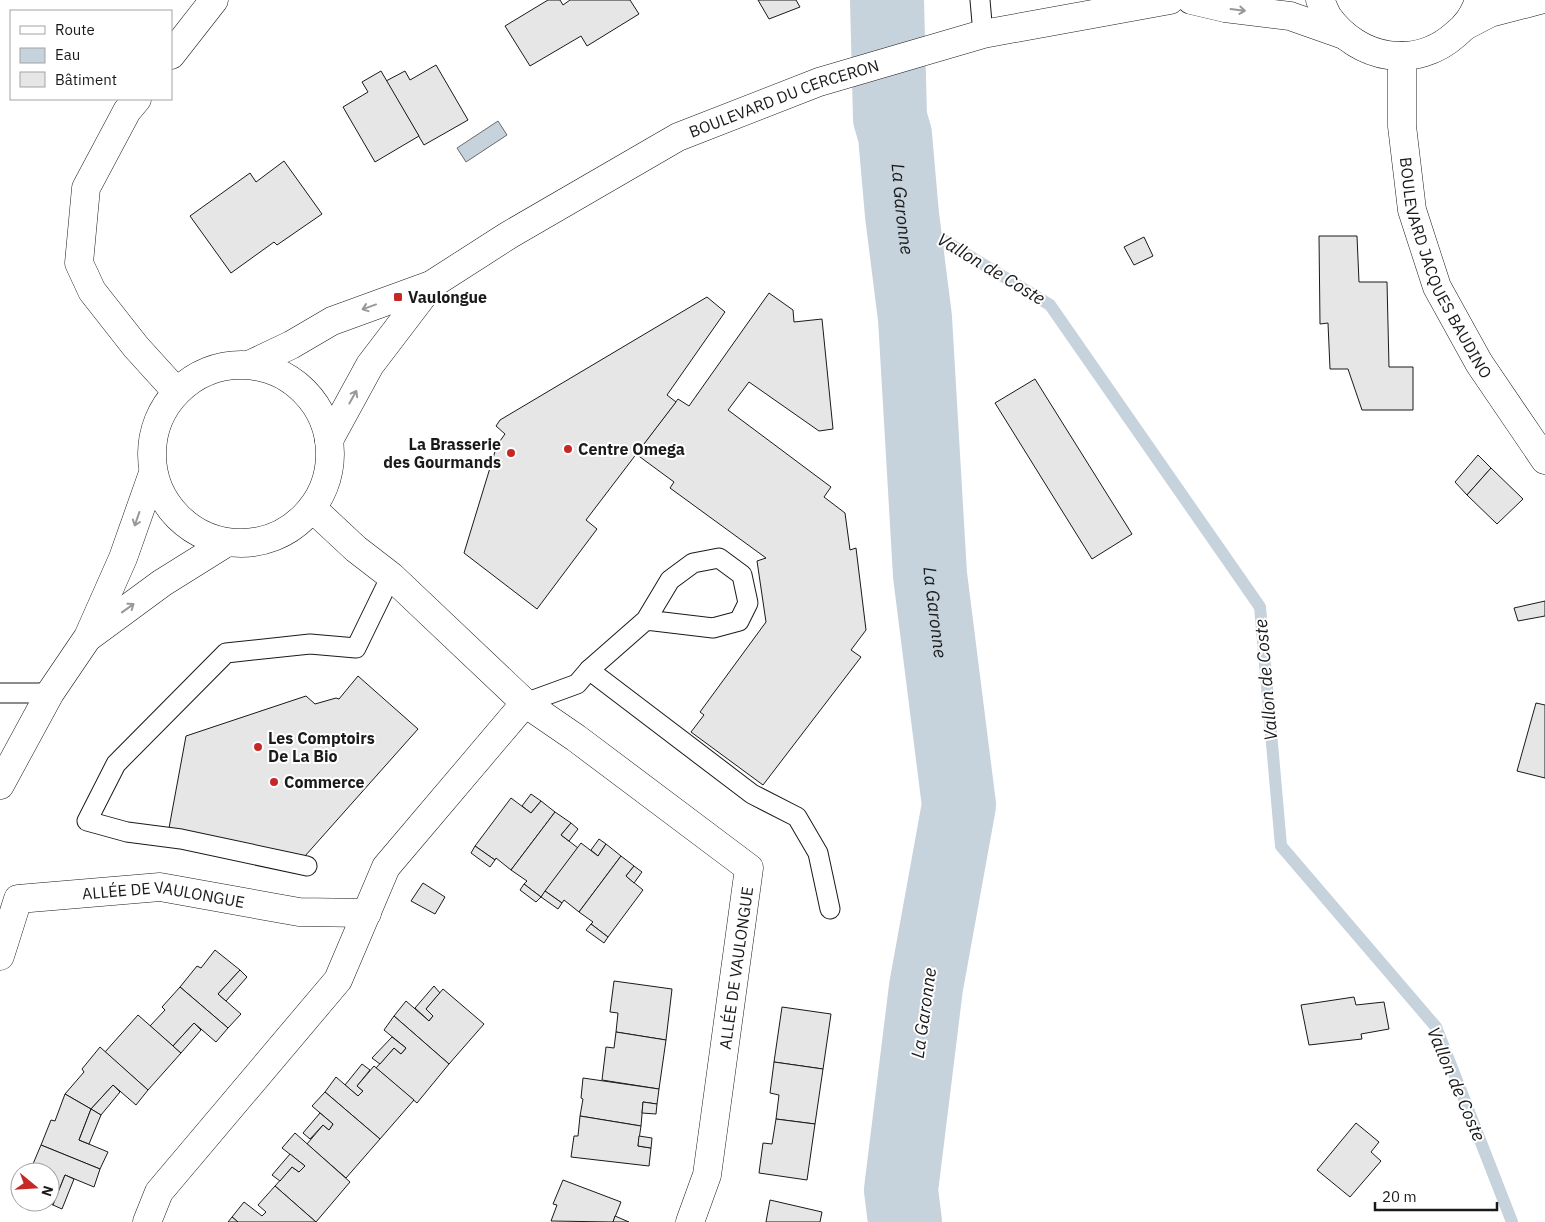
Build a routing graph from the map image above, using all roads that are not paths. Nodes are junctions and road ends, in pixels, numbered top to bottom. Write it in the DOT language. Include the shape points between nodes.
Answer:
graph roads {
  1 [pos="214,0"];
  2 [pos="980,0"];
  3 [pos="1170,0"];
  4 [pos="1191,0"];
  5 [pos="1320,0"];
  6 [pos="1479,0"];
  7 [pos="1540,0"];
  8 [pos="1465,26"];
  9 [pos="983,34"];
  10 [pos="1344,36"];
  11 [pos="172,54"];
  12 [pos="1402,56"];
  13 [pos="136,100"];
  14 [pos="431,284"];
  15 [pos="251,364"];
  16 [pos="176,391"];
  17 [pos="329,440"];
  18 [pos="1545,460"];
  19 [pos="153,474"];
  20 [pos="312,508"];
  21 [pos="226,543"];
  22 [pos="392,576"];
  23 [pos="646,620"];
  24 [pos="88,637"];
  25 [pos="589,670"];
  26 [pos="0,692"];
  27 [pos="50,693"];
  28 [pos="525,703"];
  29 [pos="0,785"];
  30 [pos="308,866"];
  31 [pos="830,909"];
  32 [pos="367,913"];
  33 [pos="0,956"];
  34 [pos="147,1222"];
  35 [pos="690,1222"];
  1 -- 11 [label="street"];
  2 -- 9 [label="lane"];
  3 -- 9 [label="street, BOULEVARD DU CERCERON"];
  4 -- 10 [label="street, one-way" via="1290,16"];
  5 -- 10 [label="street" via="1327,16"];
  6 -- 8 [label="street"];
  7 -- 8 [label="street" via="1490,13"];
  8 -- 12 [label="street" via="1447,42 1426,52"];
  9 -- 14 [label="street, BOULEVARD DU CERCERON" via="819,82 678,137"];
  10 -- 12 [label="street" via="1381,54"];
  12 -- 18 [label="street, BOULEVARD JACQUES BAUDINO" via="1402,126 1412,210 1437,287 1479,363"];
  13 -- 16 [label="street" via="127,111 86,188 78,263 92,291"];
  14 -- 15 [label="street, BOULEVARD DU CERCERON, one-way" via="332,320"];
  17 -- 14 [label="street, BOULEVARD DU CERCERON, one-way" via="370,365"];
  15 -- 16 [label="street" via="224,365 198,374"];
  15 -- 17 [label="street" via="279,372 303,388 320,412"];
  16 -- 19 [label="street" via="160,415 151,444"];
  17 -- 20 [label="street" via="330,464 325,487"];
  19 -- 21 [label="street" via="162,498 178,519 201,535"];
  19 -- 24 [label="street, one-way" via="124,558"];
  20 -- 21 [label="street" via="295,526 274,538 250,544"];
  20 -- 22 [label="street, ALLÉE DE VAULONGUE" via="356,549"];
  24 -- 21 [label="street, one-way" via="162,583"];
  22 -- 28 [label="street, ALLÉE DE VAULONGUE"];
  22 -- 30 [label="lane" via="356,648 310,644 226,653 116,764 87,821 127,832 181,839"];
  23 -- 23 [label="lane" via="670,580 693,563 719,558 742,575 748,603 738,621 713,628"];
  23 -- 25 [label="lane"];
  24 -- 27 [label="street"];
  25 -- 28 [label="lane" via="577,684"];
  25 -- 31 [label="lane" via="752,794 797,817 818,853"];
  26 -- 27 [label="lane"];
  27 -- 29 [label="street"];
  28 -- 32 [label="street" via="386,867"];
  28 -- 35 [label="street, ALLÉE DE VAULONGUE" via="749,868 707,1175"];
  32 -- 33 [label="street, ALLÉE DE VAULONGUE" via="299,912 160,887 18,900"];
  32 -- 34 [label="street" via="338,980 159,1192"];
}
